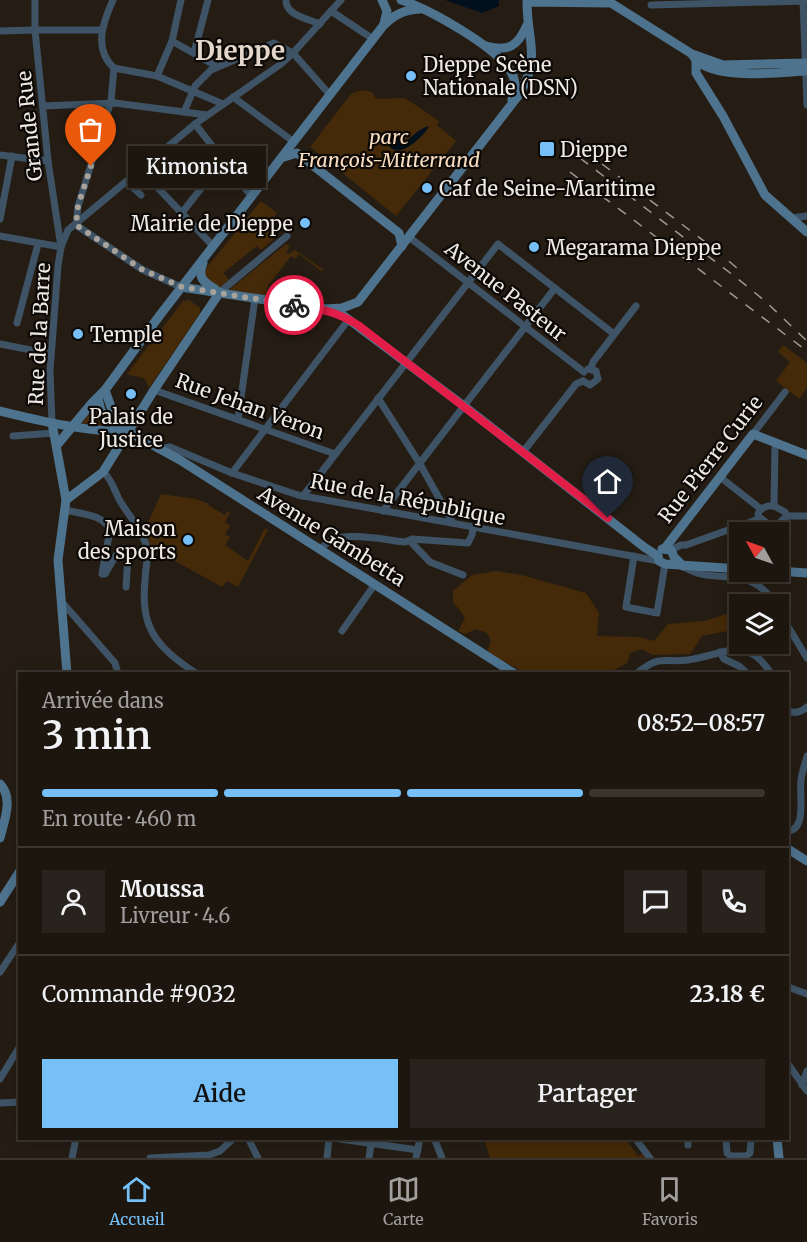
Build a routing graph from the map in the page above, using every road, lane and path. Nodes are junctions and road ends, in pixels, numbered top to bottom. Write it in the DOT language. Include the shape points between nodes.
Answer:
graph roads {
  1 [pos="35,0"];
  2 [pos="102,0"];
  3 [pos="181,0"];
  4 [pos="208,0"];
  5 [pos="286,0"];
  6 [pos="341,0"];
  7 [pos="382,0"];
  8 [pos="401,0"];
  9 [pos="112,1"];
  10 [pos="527,1"];
  11 [pos="766,1"];
  12 [pos="804,1"];
  13 [pos="667,2"];
  14 [pos="651,5"];
  15 [pos="420,9"];
  16 [pos="331,11"];
  17 [pos="320,24"];
  18 [pos="527,25"];
  19 [pos="383,26"];
  20 [pos="35,30"];
  21 [pos="101,30"];
  22 [pos="0,32"];
  23 [pos="373,39"];
  24 [pos="172,41"];
  25 [pos="486,46"];
  26 [pos="194,53"];
  27 [pos="293,53"];
  28 [pos="694,57"];
  29 [pos="216,66"];
  30 [pos="806,67"];
  31 [pos="114,69"];
  32 [pos="717,72"];
  33 [pos="157,76"];
  34 [pos="193,90"];
  35 [pos="330,95"];
  36 [pos="233,97"];
  37 [pos="711,97"];
  38 [pos="110,103"];
  39 [pos="223,104"];
  40 [pos="807,104"];
  41 [pos="43,106"];
  42 [pos="508,107"];
  43 [pos="184,112"];
  44 [pos="207,115"];
  45 [pos="195,124"];
  46 [pos="294,142"];
  47 [pos="0,155"];
  48 [pos="12,156"];
  49 [pos="223,160"];
  50 [pos="280,160"];
  51 [pos="48,161"];
  52 [pos="141,170"];
  53 [pos="127,182"];
  54 [pos="141,195"];
  55 [pos="252,197"];
  56 [pos="181,214"];
  57 [pos="807,216"];
  58 [pos="791,218"];
  59 [pos="0,219"];
  60 [pos="76,225"];
  61 [pos="807,232"];
  62 [pos="0,236"];
  63 [pos="287,236"];
  64 [pos="409,237"];
  65 [pos="38,244"];
  66 [pos="213,246"];
  67 [pos="402,246"];
  68 [pos="61,247"];
  69 [pos="205,256"];
  70 [pos="468,282"];
  71 [pos="182,287"];
  72 [pos="555,288"];
  73 [pos="219,292"];
  74 [pos="255,298"];
  75 [pos="355,304"];
  76 [pos="636,306"];
  77 [pos="325,309"];
  78 [pos="349,319"];
  79 [pos="17,323"];
  80 [pos="358,325"];
  81 [pos="525,327"];
  82 [pos="614,334"];
  83 [pos="0,344"];
  84 [pos="51,354"];
  85 [pos="406,362"];
  86 [pos="591,369"];
  87 [pos="584,372"];
  88 [pos="583,381"];
  89 [pos="105,389"];
  90 [pos="154,390"];
  91 [pos="785,392"];
  92 [pos="98,398"];
  93 [pos="378,398"];
  94 [pos="464,406"];
  95 [pos="111,407"];
  96 [pos="0,411"];
  97 [pos="238,419"];
  98 [pos="72,427"];
  99 [pos="53,428"];
  100 [pos="265,429"];
  101 [pos="128,432"];
  102 [pos="753,434"];
  103 [pos="13,436"];
  104 [pos="775,443"];
  105 [pos="57,445"];
  106 [pos="523,452"];
  107 [pos="335,454"];
  108 [pos="807,455"];
  109 [pos="182,457"];
  110 [pos="420,464"];
  111 [pos="103,472"];
  112 [pos="232,473"];
  113 [pos="720,477"];
  114 [pos="303,496"];
  115 [pos="66,505"];
  116 [pos="774,506"];
  117 [pos="761,509"];
  118 [pos="383,511"];
  119 [pos="787,516"];
  120 [pos="807,516"];
  121 [pos="759,519"];
  122 [pos="763,522"];
  123 [pos="782,522"];
  124 [pos="453,523"];
  125 [pos="473,528"];
  126 [pos="410,541"];
  127 [pos="321,550"];
  128 [pos="633,556"];
  129 [pos="665,556"];
  130 [pos="683,566"];
  131 [pos="729,568"];
  132 [pos="789,572"];
  133 [pos="807,573"];
  134 [pos="463,575"];
  135 [pos="375,584"];
  136 [pos="126,587"];
  137 [pos="769,594"];
  138 [pos="60,600"];
  139 [pos="62,620"];
  140 [pos="79,623"];
  141 [pos="789,628"];
  142 [pos="342,632"];
  143 [pos="720,652"];
  144 [pos="807,658"];
  145 [pos="660,659"];
  146 [pos="67,672"];
  147 [pos="117,672"];
  148 [pos="194,672"];
  149 [pos="512,672"];
  150 [pos="639,672"];
  151 [pos="648,672"];
  152 [pos="746,672"];
  153 [pos="770,672"];
  154 [pos="807,707"];
  155 [pos="789,711"];
  156 [pos="807,756"];
  157 [pos="0,784"];
  158 [pos="2,821"];
  159 [pos="789,831"];
  160 [pos="0,838"];
  161 [pos="789,850"];
  162 [pos="807,861"];
  163 [pos="18,874"];
  164 [pos="0,902"];
  165 [pos="18,945"];
  166 [pos="0,972"];
  167 [pos="789,987"];
  168 [pos="807,994"];
  169 [pos="18,1049"];
  170 [pos="789,1065"];
  171 [pos="807,1071"];
  172 [pos="0,1079"];
  173 [pos="805,1088"];
  174 [pos="18,1102"];
  175 [pos="0,1103"];
  176 [pos="76,1140"];
  177 [pos="232,1140"];
  178 [pos="249,1140"];
  179 [pos="331,1140"];
  180 [pos="344,1140"];
  181 [pos="434,1140"];
  182 [pos="637,1140"];
  183 [pos="726,1140"];
  184 [pos="750,1140"];
  185 [pos="777,1140"];
  186 [pos="371,1144"];
  187 [pos="417,1154"];
  188 [pos="72,1158"];
  189 [pos="150,1158"];
  190 [pos="258,1158"];
  191 [pos="327,1158"];
  192 [pos="369,1158"];
  193 [pos="442,1158"];
  194 [pos="650,1158"];
  195 [pos="779,1158"];
  1 -- 20 [label="street, Grande Rue"];
  2 -- 9 [label="street"];
  3 -- 24 [label="street"];
  4 -- 26 [label="street"];
  5 -- 17 [label="street" via="290,12"];
  6 -- 16 [label="street"];
  7 -- 19 [label="main road" via="387,11"];
  8 -- 15 [label="main road"];
  9 -- 21 [label="street"];
  10 -- 18 [label="main road"];
  10 -- 28 [label="main road" via="611,3"];
  11 -- 12 [label="street"];
  11 -- 13 [label="street"];
  12 -- 30 [label="street"];
  13 -- 14 [label="street"];
  15 -- 19 [label="main road" via="402,11"];
  15 -- 25 [label="main road"];
  16 -- 17 [label="street"];
  16 -- 23 [label="street"];
  17 -- 27 [label="street"];
  18 -- 25 [label="main road" via="514,45 502,49"];
  18 -- 42 [label="main road" via="533,43 531,71"];
  19 -- 23 [label="main road"];
  20 -- 21 [label="street"];
  20 -- 22 [label="street"];
  20 -- 41 [label="street, Grande Rue"];
  21 -- 31 [label="street" via="104,54"];
  23 -- 35 [label="main road"];
  24 -- 26 [label="street"];
  24 -- 33 [label="street"];
  25 -- 42 [label="main road" via="514,79 515,92"];
  26 -- 29 [label="street"];
  27 -- 29 [label="street" via="274,43"];
  27 -- 35 [label="street"];
  27 -- 36 [label="street"];
  28 -- 30 [label="main road" via="723,65"];
  28 -- 32 [label="main road" via="702,66"];
  28 -- 37 [label="main road" via="696,73"];
  29 -- 34 [label="street"];
  30 -- 32 [label="main road"];
  30 -- 40 [label="street"];
  31 -- 33 [label="street"];
  31 -- 38 [label="street"];
  32 -- 37 [label="main road" via="708,82"];
  33 -- 34 [label="street"];
  34 -- 39 [label="street"];
  34 -- 43 [label="street"];
  35 -- 46 [label="main road"];
  36 -- 39 [label="street"];
  36 -- 46 [label="street"];
  37 -- 58 [label="main road" via="765,195"];
  38 -- 41 [label="street"];
  38 -- 43 [label="street"];
  38 -- 60 [label="street" via="78,206"];
  39 -- 44 [label="street"];
  41 -- 51 [label="street, Grande Rue"];
  42 -- 64 [label="main road"];
  43 -- 44 [label="street"];
  44 -- 45 [label="street"];
  45 -- 49 [label="street"];
  45 -- 52 [label="street"];
  46 -- 50 [label="main road"];
  47 -- 48 [label="street"];
  48 -- 51 [label="street"];
  48 -- 59 [label="street"];
  49 -- 55 [label="street"];
  49 -- 56 [label="street"];
  50 -- 55 [label="main road"];
  50 -- 67 [label="main road" via="297,153 399,233"];
  51 -- 68 [label="street, Grande Rue"];
  52 -- 53 [label="street"];
  52 -- 56 [label="street"];
  53 -- 54 [label="street"];
  53 -- 60 [label="street"];
  55 -- 66 [label="main road"];
  56 -- 66 [label="street"];
  57 -- 58 [label="street"];
  58 -- 61 [label="main road"];
  60 -- 68 [label="street" via="68,230"];
  60 -- 71 [label="street" via="143,270"];
  62 -- 65 [label="street"];
  63 -- 73 [label="street"];
  64 -- 67 [label="main road"];
  64 -- 70 [label="street, Avenue Pasteur"];
  65 -- 68 [label="street"];
  65 -- 79 [label="street"];
  66 -- 69 [label="main road"];
  67 -- 75 [label="main road"];
  68 -- 84 [label="street, Rue de la Barre"];
  69 -- 71 [label="main road"];
  69 -- 73 [label="main road" via="200,277"];
  70 -- 72 [label="street" via="498,244"];
  70 -- 81 [label="street, Avenue Pasteur"];
  70 -- 85 [label="street"];
  71 -- 73 [label="main road"];
  71 -- 89 [label="main road"];
  72 -- 81 [label="street"];
  72 -- 82 [label="street"];
  73 -- 74 [label="main road"];
  73 -- 90 [label="main road"];
  74 -- 77 [label="main road"];
  74 -- 97 [label="street"];
  75 -- 77 [label="main road"];
  75 -- 80 [label="main road"];
  76 -- 82 [label="street"];
  77 -- 78 [label="main road"];
  78 -- 80 [label="main road"];
  78 -- 100 [label="street"];
  80 -- 85 [label="main road"];
  81 -- 87 [label="street, Avenue Pasteur"];
  81 -- 94 [label="street"];
  82 -- 86 [label="street"];
  83 -- 84 [label="street"];
  84 -- 99 [label="street, Rue de la Barre" via="49,392"];
  85 -- 93 [label="street"];
  85 -- 94 [label="main road"];
  86 -- 87 [label="street"];
  86 -- 88 [label="street" via="597,373 597,381"];
  87 -- 88 [label="street"];
  88 -- 106 [label="street" via="576,384"];
  89 -- 92 [label="main road"];
  89 -- 95 [label="main road"];
  90 -- 97 [label="street, Rue Jehan Veron"];
  90 -- 101 [label="main road"];
  91 -- 102 [label="street, Rue Pierre Curie"];
  92 -- 95 [label="main road"];
  92 -- 98 [label="main road"];
  92 -- 101 [label="main road, Avenue Gambetta" via="105,415"];
  93 -- 107 [label="street"];
  93 -- 110 [label="street"];
  94 -- 106 [label="main road"];
  94 -- 110 [label="street"];
  95 -- 101 [label="main road"];
  96 -- 99 [label="main road"];
  97 -- 100 [label="street, Rue Jehan Veron"];
  98 -- 99 [label="main road"];
  98 -- 101 [label="main road"];
  98 -- 105 [label="main road"];
  99 -- 103 [label="street"];
  99 -- 105 [label="main road"];
  100 -- 107 [label="street, Rue Jehan Veron"];
  100 -- 112 [label="street"];
  101 -- 109 [label="main road, Avenue Gambetta"];
  101 -- 111 [label="main road"];
  102 -- 104 [label="main road"];
  102 -- 113 [label="main road, Rue Pierre Curie"];
  104 -- 108 [label="main road"];
  104 -- 116 [label="street"];
  105 -- 115 [label="main road"];
  106 -- 129 [label="main road" via="644,547"];
  107 -- 114 [label="street"];
  109 -- 112 [label="street, Rue de la République"];
  109 -- 127 [label="main road, Avenue Gambetta"];
  110 -- 118 [label="street"];
  110 -- 124 [label="street"];
  111 -- 115 [label="main road"];
  111 -- 148 [label="street" via="147,544 144,605 153,637"];
  112 -- 114 [label="street, Rue de la République"];
  113 -- 117 [label="street"];
  113 -- 129 [label="main road, Rue Pierre Curie"];
  114 -- 118 [label="street, Rue de la République"];
  115 -- 136 [label="street" via="107,524 110,530 102,574 118,552 125,554"];
  115 -- 138 [label="main road" via="58,560"];
  116 -- 117 [label="street"];
  116 -- 119 [label="street"];
  117 -- 121 [label="street"];
  118 -- 124 [label="street, Rue de la République"];
  119 -- 120 [label="street"];
  119 -- 123 [label="street"];
  121 -- 122 [label="street"];
  121 -- 129 [label="street" via="681,545"];
  124 -- 125 [label="street, Rue de la République"];
  125 -- 126 [label="street" via="468,543"];
  125 -- 128 [label="street, Rue de la République"];
  126 -- 127 [label="street" via="343,536 326,543"];
  126 -- 134 [label="street" via="430,562"];
  127 -- 135 [label="main road, Avenue Gambetta"];
  128 -- 129 [label="street, Rue de la République"];
  128 -- 129 [label="street" via="626,607 657,613"];
  129 -- 130 [label="main road"];
  130 -- 131 [label="main road"];
  130 -- 137 [label="street" via="691,572 738,577"];
  132 -- 133 [label="main road"];
  135 -- 142 [label="street"];
  135 -- 149 [label="main road, Avenue Gambetta"];
  138 -- 139 [label="main road"];
  138 -- 140 [label="street"];
  139 -- 140 [label="street"];
  139 -- 146 [label="main road"];
  140 -- 147 [label="street" via="115,663"];
  141 -- 144 [label="street"];
  143 -- 145 [label="street" via="689,660"];
  143 -- 152 [label="street" via="724,659"];
  143 -- 153 [label="street" via="746,650"];
  145 -- 150 [label="street"];
  145 -- 151 [label="street"];
  154 -- 155 [label="street" via="795,713"];
  156 -- 159 [label="street" via="801,781 802,819 800,826"];
  157 -- 158 [label="main road" via="7,795"];
  158 -- 160 [label="main road"];
  161 -- 162 [label="main road"];
  163 -- 164 [label="main road"];
  165 -- 166 [label="street"];
  167 -- 168 [label="street"];
  169 -- 172 [label="street"];
  170 -- 173 [label="street"];
  171 -- 173 [label="street"];
  174 -- 175 [label="street"];
  176 -- 188 [label="street"];
  177 -- 189 [label="street" via="209,1155"];
  178 -- 190 [label="street"];
  179 -- 191 [label="street"];
  180 -- 186 [label="street"];
  181 -- 193 [label="street"];
  182 -- 194 [label="street"];
  183 -- 184 [label="street" via="731,1156 750,1153"];
  185 -- 195 [label="main road"];
  186 -- 187 [label="street"];
  186 -- 192 [label="street"];
}
